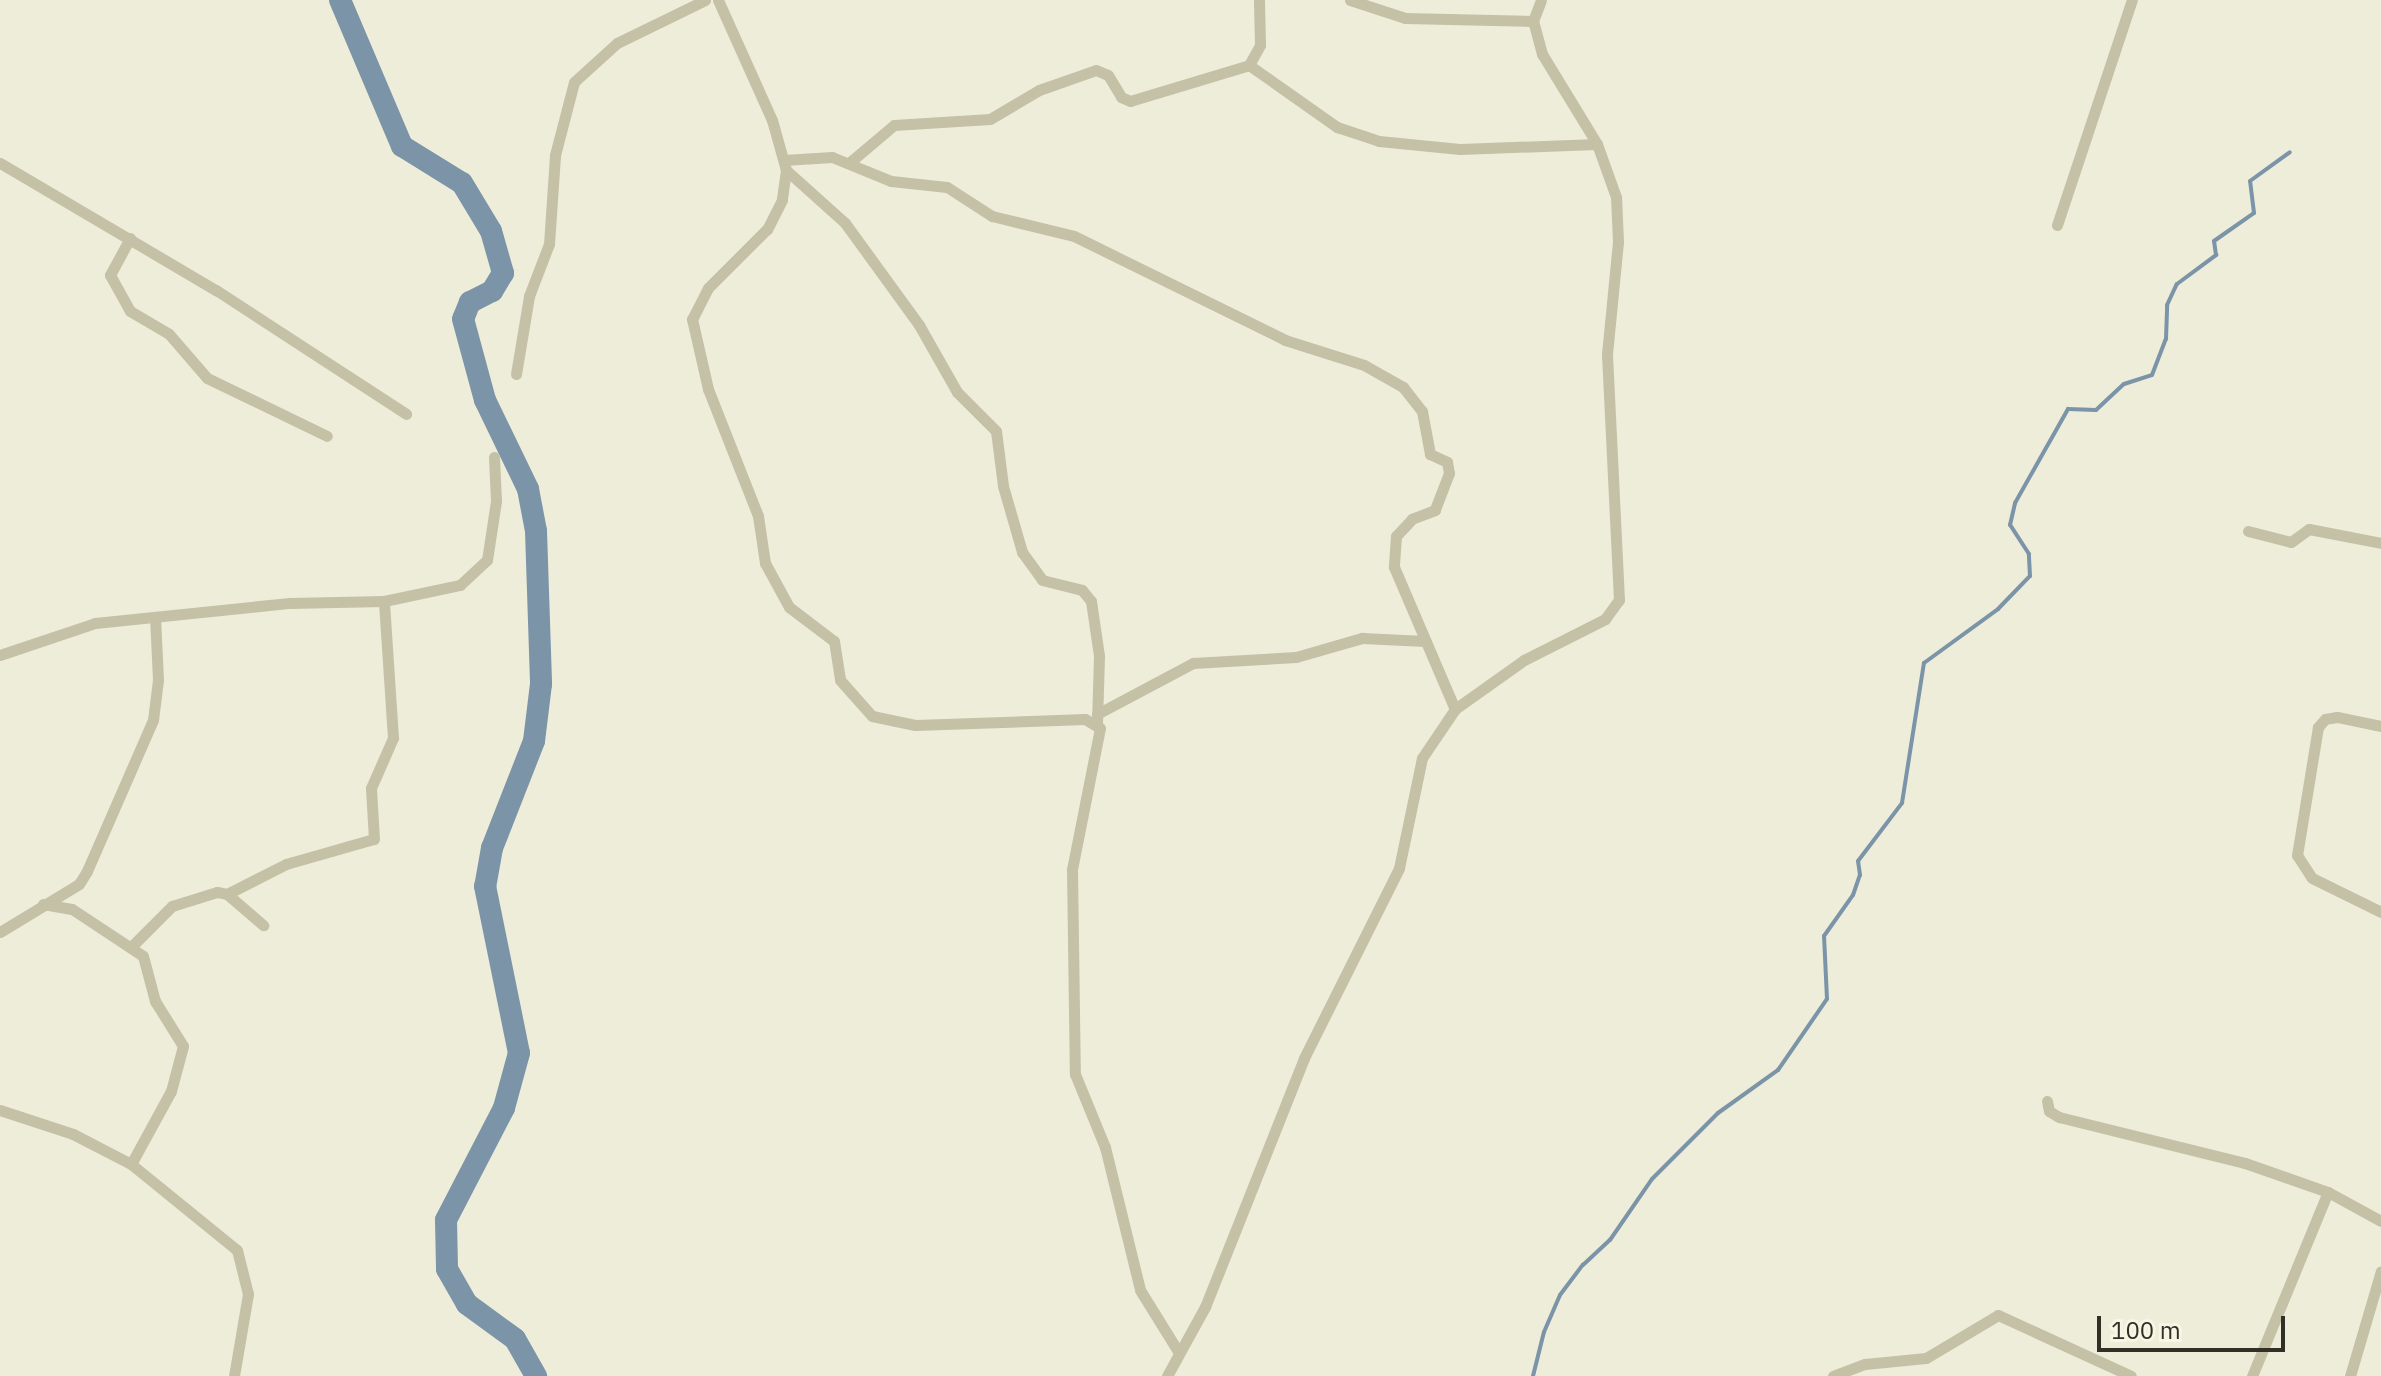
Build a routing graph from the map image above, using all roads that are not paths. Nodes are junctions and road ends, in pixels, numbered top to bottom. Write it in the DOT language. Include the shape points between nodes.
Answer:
graph roads {
  1 [pos="705,0"];
  2 [pos="718,0"];
  3 [pos="1259,0"];
  4 [pos="1350,0"];
  5 [pos="1541,0"];
  6 [pos="2132,0"];
  7 [pos="1533,21"];
  8 [pos="1249,65"];
  9 [pos="1597,144"];
  10 [pos="0,163"];
  11 [pos="849,163"];
  12 [pos="785,165"];
  13 [pos="2057,225"];
  14 [pos="130,238"];
  15 [pos="516,374"];
  16 [pos="406,414"];
  17 [pos="327,436"];
  18 [pos="494,457"];
  19 [pos="2248,531"];
  20 [pos="2381,543"];
  21 [pos="384,601"];
  22 [pos="155,617"];
  23 [pos="1425,641"];
  24 [pos="0,655"];
  25 [pos="1455,709"];
  26 [pos="1097,718"];
  27 [pos="2381,726"];
  28 [pos="227,894"];
  29 [pos="43,904"];
  30 [pos="2381,912"];
  31 [pos="263,925"];
  32 [pos="0,932"];
  33 [pos="132,946"];
  34 [pos="2047,1101"];
  35 [pos="0,1110"];
  36 [pos="131,1164"];
  37 [pos="2328,1192"];
  38 [pos="2381,1221"];
  39 [pos="2381,1271"];
  40 [pos="1179,1353"];
  41 [pos="234,1376"];
  42 [pos="1167,1376"];
  43 [pos="1833,1376"];
  44 [pos="2131,1376"];
  45 [pos="2252,1376"];
  46 [pos="2350,1376"];
  1 -- 15 [label="street" via="617,43 574,82 556,147 549,244 529,296"];
  2 -- 12 [label="street"];
  3 -- 8 [label="street" via="1260,45"];
  4 -- 7 [label="street" via="1405,18"];
  5 -- 7 [label="street"];
  6 -- 13 [label="street"];
  7 -- 9 [label="street" via="1542,54"];
  8 -- 9 [label="street" via="1337,127 1379,141 1460,149"];
  8 -- 11 [label="street" via="1130,101 1121,97 1108,75 1096,70 1039,90 990,119 894,125"];
  9 -- 25 [label="street" via="1619,222 1607,367 1619,600 1605,619 1524,660"];
  10 -- 14 [label="street"];
  11 -- 12 [label="street" via="816,154"];
  11 -- 23 [label="street" via="891,181 947,187 1004,221 1074,236 1285,340 1364,365 1403,387 1422,411 1430,454 1447,462 1449,473 1435,510 1402,527 1392,551 1398,580"];
  12 -- 26 [label="street" via="845,223 919,325 957,392 996,431 1003,486 1022,552 1042,580 1082,590 1091,601 1099,656"];
  12 -- 26 [label="street" via="782,200 767,229 708,288 692,319 705,380 758,516 772,581 799,617 834,641 840,680 872,716 915,725"];
  14 -- 16 [label="street"];
  14 -- 17 [label="street" via="110,275 130,311 169,334 207,378"];
  18 -- 21 [label="street" via="496,501 487,560 460,585"];
  19 -- 20 [label="street" via="2291,542 2309,529"];
  21 -- 22 [label="street"];
  21 -- 28 [label="street" via="393,738 371,788 374,839 286,864"];
  22 -- 24 [label="street" via="95,623"];
  22 -- 29 [label="street" via="158,680 143,744 79,884"];
  23 -- 25 [label="street"];
  23 -- 26 [label="street" via="1362,638 1296,657 1193,663"];
  25 -- 40 [label="street" via="1422,758 1399,868 1304,1058 1205,1307"];
  26 -- 40 [label="street" via="1101,743 1072,869 1073,1065 1105,1147 1140,1290"];
  27 -- 30 [label="street" via="2337,717 2318,727 2297,855 2312,878"];
  28 -- 31 [label="street"];
  28 -- 33 [label="street" via="217,892 172,906"];
  29 -- 32 [label="street"];
  29 -- 33 [label="street" via="72,909"];
  33 -- 36 [label="street" via="148,965 155,1001 180,1040 183,1058"];
  34 -- 37 [label="street" via="2049,1111 2059,1117 2245,1163"];
  35 -- 36 [label="street" via="73,1134"];
  36 -- 41 [label="street" via="229,1242 244,1262 248,1294 232,1363"];
  37 -- 38 [label="street"];
  37 -- 45 [label="street"];
  39 -- 46 [label="street"];
  40 -- 42 [label="street"];
  43 -- 44 [label="street" via="1865,1364 1926,1358 1998,1315"];
}
